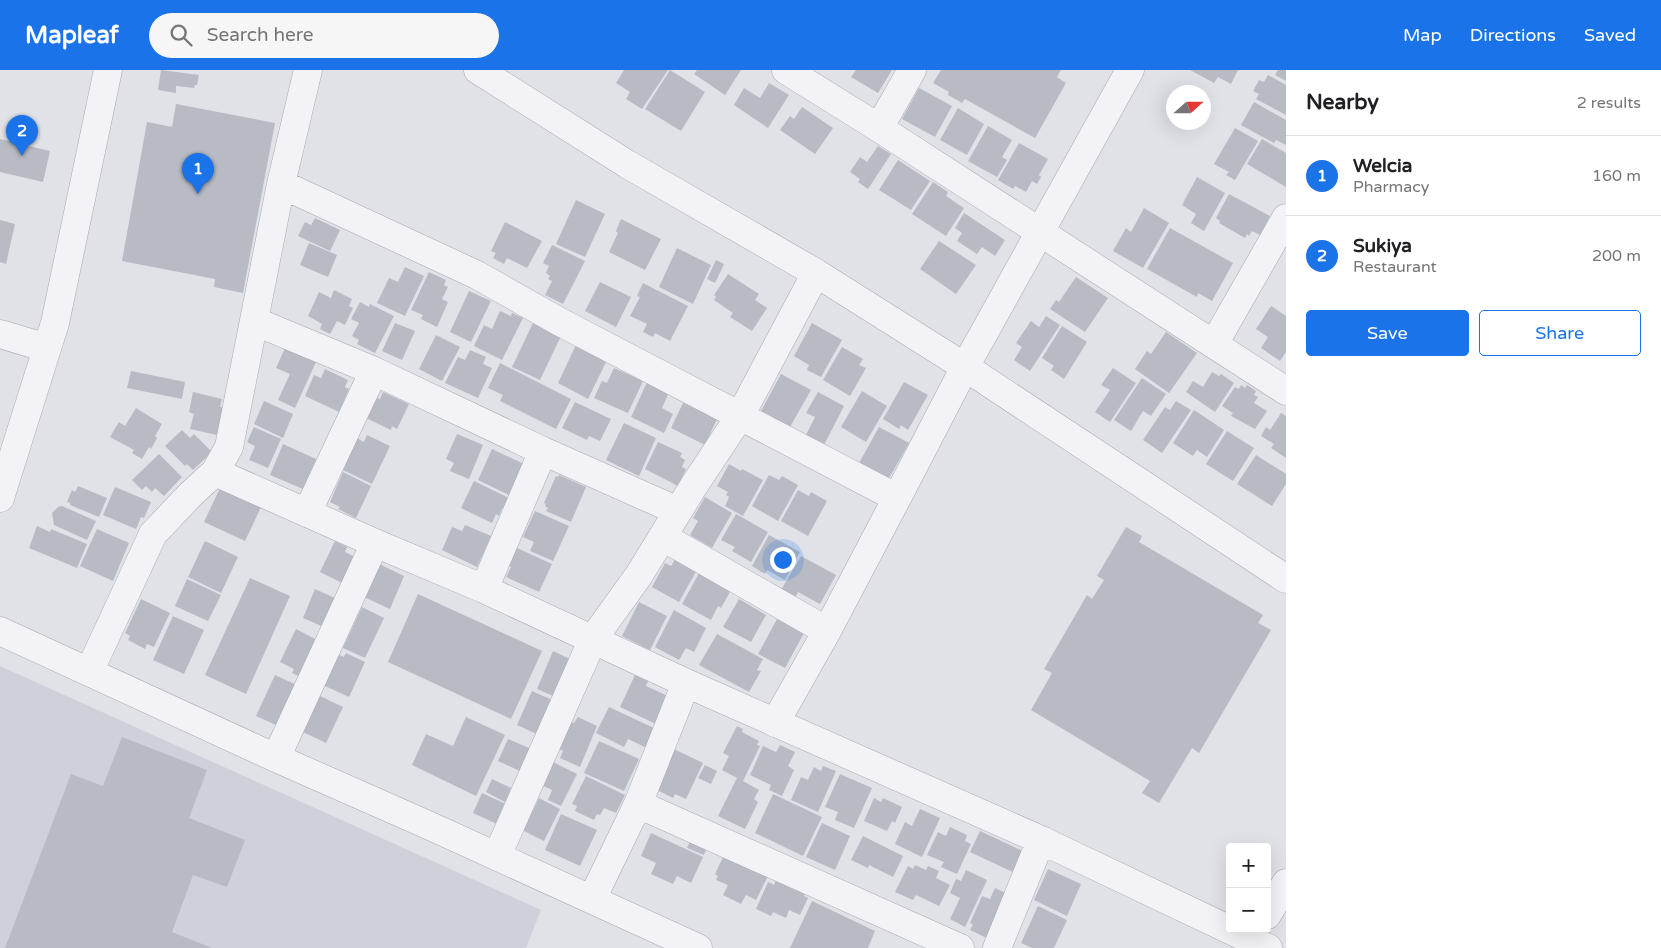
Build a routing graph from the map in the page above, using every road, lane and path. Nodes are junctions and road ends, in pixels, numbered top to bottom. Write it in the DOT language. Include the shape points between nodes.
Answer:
graph roads {
  1 [pos="108,70"];
  2 [pos="308,70"];
  3 [pos="478,70"];
  4 [pos="786,70"];
  5 [pos="912,70"];
  6 [pos="1130,70"];
  7 [pos="880,128"];
  8 [pos="281,184"];
  9 [pos="1286,218"];
  10 [pos="1040,232"];
  11 [pos="816,274"];
  12 [pos="254,321"];
  13 [pos="0,334"];
  14 [pos="1214,344"];
  15 [pos="47,348"];
  16 [pos="966,367"];
  17 [pos="374,372"];
  18 [pos="1286,391"];
  19 [pos="740,416"];
  20 [pos="543,452"];
  21 [pos="216,472"];
  22 [pos="0,498"];
  23 [pos="897,498"];
  24 [pos="678,511"];
  25 [pos="307,513"];
  26 [pos="663,537"];
  27 [pos="375,543"];
  28 [pos="1286,579"];
  29 [pos="484,589"];
  30 [pos="0,631"];
  31 [pos="827,631"];
  32 [pos="593,639"];
  33 [pos="90,672"];
  34 [pos="686,684"];
  35 [pos="775,723"];
  36 [pos="276,758"];
  37 [pos="638,804"];
  38 [pos="1041,840"];
  39 [pos="497,856"];
  40 [pos="1286,883"];
  41 [pos="592,899"];
  42 [pos="1271,908"];
  43 [pos="1257,942"];
  44 [pos="698,948"];
  45 [pos="960,948"];
  46 [pos="997,948"];
  1 -- 15 [label="street"];
  2 -- 8 [label="street"];
  3 -- 11 [label="street" via="627,164"];
  4 -- 7 [label="street"];
  5 -- 7 [label="street"];
  6 -- 10 [label="street"];
  7 -- 10 [label="street"];
  8 -- 12 [label="street"];
  8 -- 19 [label="street" via="477,275"];
  9 -- 14 [label="street"];
  10 -- 14 [label="street"];
  10 -- 16 [label="street"];
  11 -- 16 [label="street"];
  11 -- 19 [label="street"];
  12 -- 17 [label="street"];
  12 -- 21 [label="street" via="229,447"];
  13 -- 15 [label="street"];
  14 -- 18 [label="street"];
  15 -- 22 [label="street"];
  16 -- 23 [label="street"];
  16 -- 28 [label="street"];
  17 -- 20 [label="street"];
  17 -- 25 [label="street"];
  19 -- 23 [label="street"];
  19 -- 24 [label="street"];
  20 -- 24 [label="street"];
  20 -- 29 [label="street"];
  21 -- 25 [label="street"];
  21 -- 33 [label="street" via="153,534"];
  23 -- 31 [label="street"];
  24 -- 26 [label="street"];
  25 -- 27 [label="street"];
  26 -- 31 [label="street"];
  26 -- 32 [label="street"];
  27 -- 29 [label="street"];
  27 -- 36 [label="street"];
  29 -- 32 [label="street"];
  30 -- 33 [label="street"];
  31 -- 35 [label="street"];
  32 -- 34 [label="street"];
  32 -- 39 [label="street"];
  33 -- 36 [label="street"];
  34 -- 35 [label="street"];
  34 -- 37 [label="street"];
  35 -- 38 [label="street"];
  36 -- 39 [label="street"];
  37 -- 41 [label="street"];
  37 -- 45 [label="street"];
  38 -- 43 [label="street"];
  38 -- 46 [label="street"];
  39 -- 41 [label="street"];
  40 -- 42 [label="street"];
  41 -- 44 [label="street"];
}
